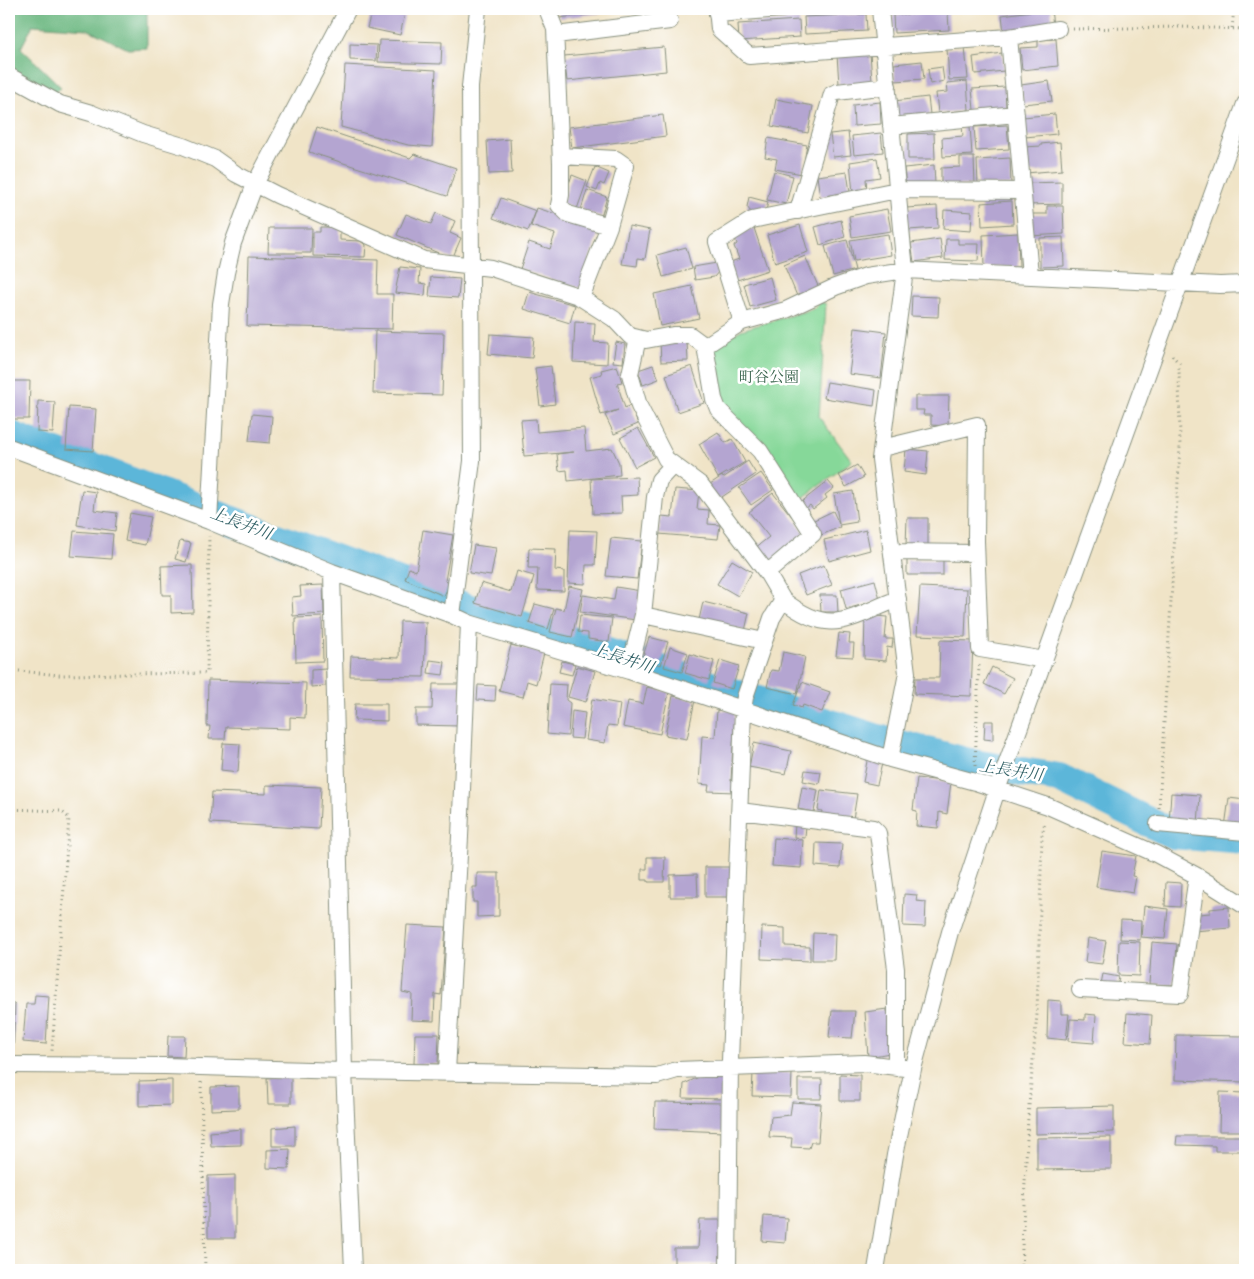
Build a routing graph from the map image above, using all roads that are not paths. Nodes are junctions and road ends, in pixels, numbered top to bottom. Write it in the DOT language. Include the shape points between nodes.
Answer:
graph roads {
  1 [pos="348,9"];
  2 [pos="478,9"];
  3 [pos="547,9"];
  4 [pos="782,9"];
  5 [pos="880,9"];
  6 [pos="717,11"];
  7 [pos="670,21"];
  8 [pos="1058,29"];
  9 [pos="556,35"];
  10 [pos="1009,37"];
  11 [pos="884,46"];
  12 [pos="9,76"];
  13 [pos="888,86"];
  14 [pos="1245,104"];
  15 [pos="1016,114"];
  16 [pos="891,126"];
  17 [pos="561,156"];
  18 [pos="255,184"];
  19 [pos="897,190"];
  20 [pos="1022,192"];
  21 [pos="798,211"];
  22 [pos="609,226"];
  23 [pos="470,265"];
  24 [pos="905,270"];
  25 [pos="1030,275"];
  26 [pos="1181,283"];
  27 [pos="1245,284"];
  28 [pos="581,298"];
  29 [pos="742,322"];
  30 [pos="638,338"];
  31 [pos="705,346"];
  32 [pos="9,447"];
  33 [pos="882,448"];
  34 [pos="673,464"];
  35 [pos="209,521"];
  36 [pos="892,552"];
  37 [pos="976,553"];
  38 [pos="332,572"];
  39 [pos="767,573"];
  40 [pos="898,599"];
  41 [pos="783,600"];
  42 [pos="452,615"];
  43 [pos="643,615"];
  44 [pos="469,623"];
  45 [pos="764,641"];
  46 [pos="1045,660"];
  47 [pos="629,671"];
  48 [pos="744,710"];
  49 [pos="890,759"];
  50 [pos="997,790"];
  51 [pos="740,811"];
  52 [pos="1158,824"];
  53 [pos="1245,832"];
  54 [pos="1197,876"];
  55 [pos="1245,906"];
  56 [pos="1080,989"];
  57 [pos="9,1065"];
  58 [pos="730,1067"];
  59 [pos="896,1068"];
  60 [pos="913,1069"];
  61 [pos="344,1071"];
  62 [pos="447,1072"];
  63 [pos="353,1270"];
  64 [pos="728,1270"];
  65 [pos="876,1270"];
  1 -- 18 [label="street"];
  2 -- 23 [label="street" via="470,87"];
  3 -- 9 [label="street"];
  4 -- 6 [label="street"];
  5 -- 11 [label="street"];
  6 -- 11 [label="street" via="719,29 749,56"];
  7 -- 9 [label="street"];
  8 -- 10 [label="street"];
  9 -- 17 [label="street"];
  10 -- 11 [label="street"];
  10 -- 15 [label="street"];
  11 -- 13 [label="street"];
  12 -- 18 [label="street" via="60,104 215,159"];
  13 -- 16 [label="street"];
  13 -- 21 [label="street" via="832,94"];
  14 -- 26 [label="street"];
  15 -- 16 [label="street"];
  15 -- 20 [label="street"];
  16 -- 19 [label="street"];
  17 -- 22 [label="street" via="559,205 568,214"];
  17 -- 22 [label="street" via="616,159 626,166"];
  18 -- 23 [label="street" via="424,260"];
  18 -- 35 [label="street" via="233,243 221,304"];
  19 -- 20 [label="street"];
  19 -- 21 [label="street"];
  19 -- 24 [label="street"];
  20 -- 25 [label="street"];
  21 -- 29 [label="street" via="752,220 718,242"];
  22 -- 28 [label="street"];
  23 -- 28 [label="street" via="491,268"];
  23 -- 42 [label="street" via="472,461"];
  24 -- 25 [label="street"];
  24 -- 29 [label="street" via="866,276 835,286 786,310"];
  24 -- 33 [label="street"];
  25 -- 26 [label="street"];
  26 -- 27 [label="street"];
  26 -- 46 [label="street"];
  28 -- 30 [label="street" via="614,319 630,336"];
  29 -- 31 [label="street"];
  30 -- 31 [label="street" via="690,335"];
  30 -- 34 [label="street" via="630,374 640,406 666,459"];
  31 -- 39 [label="street" via="718,409 760,451 813,534"];
  32 -- 35 [label="street"];
  33 -- 36 [label="street" via="880,459"];
  33 -- 37 [label="street" via="977,425"];
  34 -- 39 [label="street" via="701,485"];
  34 -- 43 [label="street" via="659,480 654,497"];
  35 -- 38 [label="street"];
  36 -- 37 [label="street"];
  36 -- 40 [label="street"];
  37 -- 46 [label="street" via="980,650"];
  38 -- 42 [label="street"];
  38 -- 61 [label="street"];
  39 -- 41 [label="street"];
  40 -- 41 [label="street" via="848,621 823,622 800,614"];
  40 -- 49 [label="street" via="907,673"];
  41 -- 45 [label="street"];
  42 -- 44 [label="street"];
  43 -- 45 [label="street"];
  43 -- 47 [label="street"];
  44 -- 47 [label="street"];
  44 -- 62 [label="street"];
  45 -- 48 [label="street" via="745,697"];
  46 -- 50 [label="street"];
  47 -- 48 [label="street"];
  48 -- 49 [label="street"];
  48 -- 51 [label="street"];
  49 -- 50 [label="street"];
  50 -- 54 [label="street" via="1048,806"];
  50 -- 60 [label="street" via="950,932"];
  51 -- 58 [label="street"];
  51 -- 59 [label="street" via="873,828 878,833 896,969"];
  52 -- 53 [label="street"];
  54 -- 55 [label="street"];
  54 -- 56 [label="street" via="1180,994"];
  57 -- 61 [label="street"];
  58 -- 59 [label="street" via="864,1063"];
  58 -- 62 [label="street" via="677,1070 657,1076"];
  58 -- 64 [label="street"];
  59 -- 60 [label="street"];
  60 -- 65 [label="street"];
  61 -- 62 [label="street"];
  61 -- 63 [label="street"];
}
